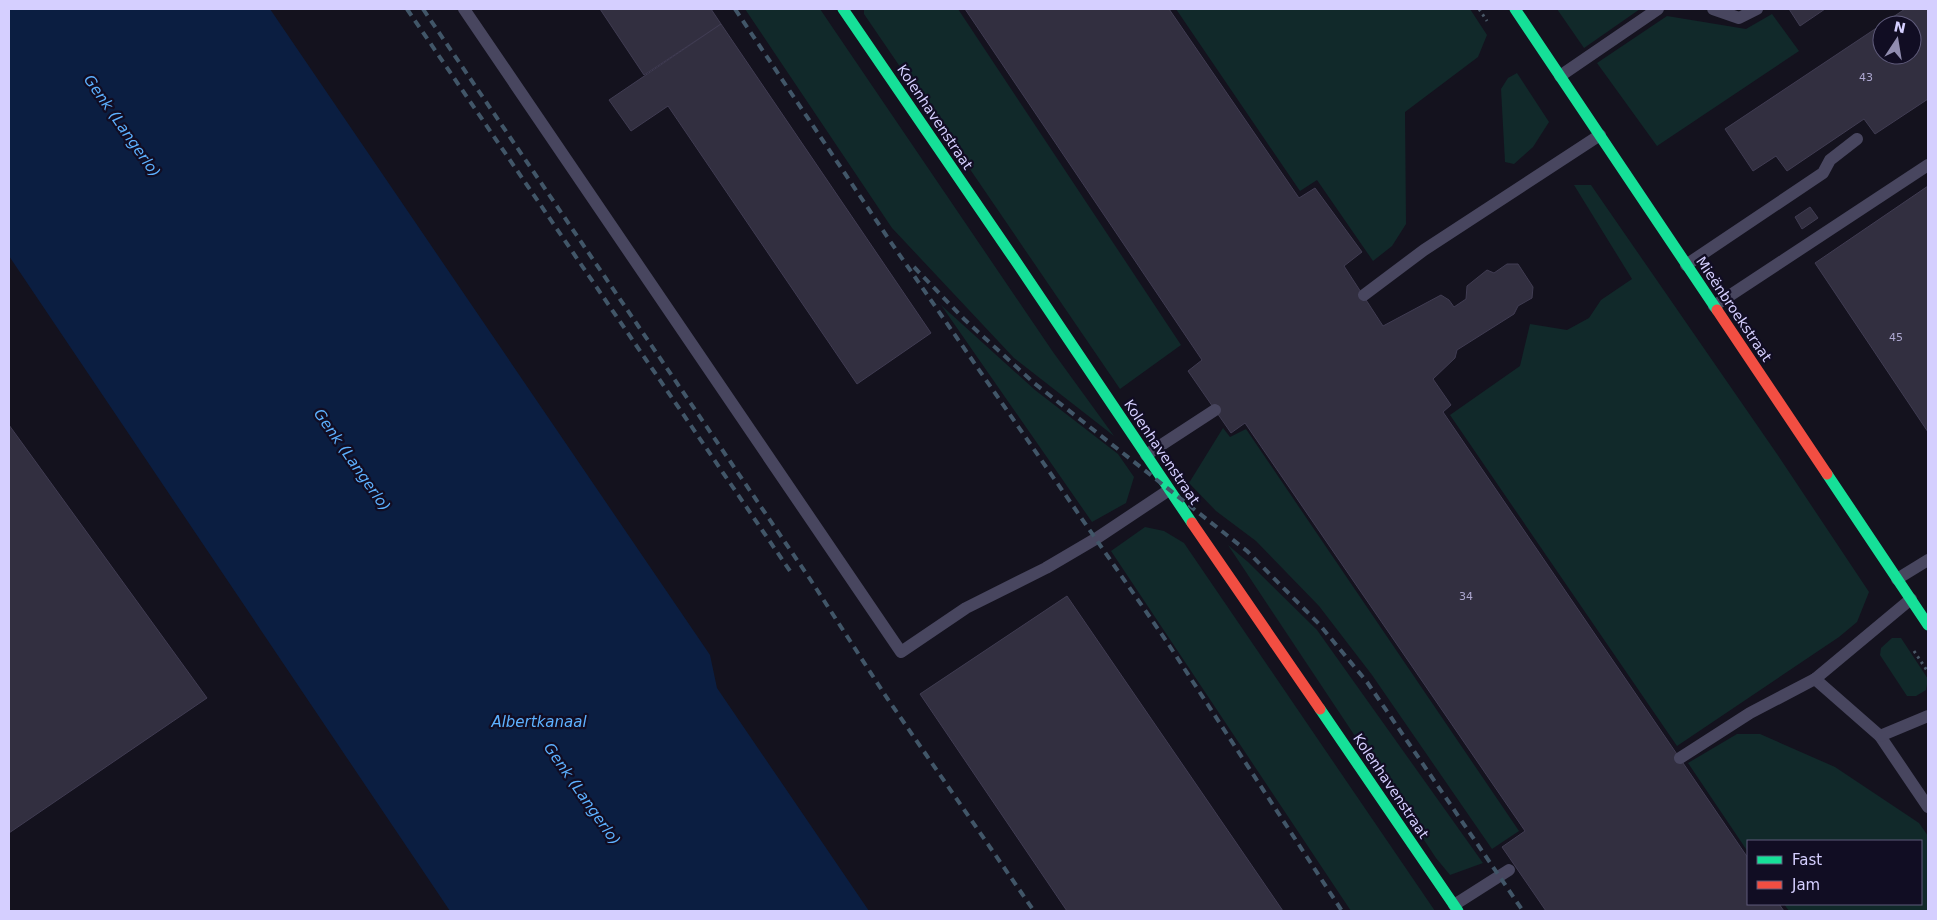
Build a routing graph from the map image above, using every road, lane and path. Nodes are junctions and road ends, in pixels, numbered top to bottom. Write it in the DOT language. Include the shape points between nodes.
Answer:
graph roads {
  1 [pos="464,9"];
  2 [pos="843,9"];
  3 [pos="1515,9"];
  4 [pos="1658,9"];
  5 [pos="1713,9"];
  6 [pos="1756,9"];
  7 [pos="1560,76"];
  8 [pos="1600,135"];
  9 [pos="1857,139"];
  10 [pos="1928,165"];
  11 [pos="1686,265"];
  12 [pos="1364,295"];
  13 [pos="1714,306"];
  14 [pos="1215,410"];
  15 [pos="1146,455"];
  16 [pos="1169,490"];
  17 [pos="1928,560"];
  18 [pos="1897,579"];
  19 [pos="1910,598"];
  20 [pos="1928,625"];
  21 [pos="1815,679"];
  22 [pos="1928,716"];
  23 [pos="1880,736"];
  24 [pos="1680,758"];
  25 [pos="1928,807"];
  26 [pos="1509,870"];
  27 [pos="1456,908"];
  1 -- 16 [label="lane" via="901,652 966,608 1046,568"];
  2 -- 15 [label="street, Kolenhavenstraat"];
  3 -- 7 [label="street, Mieënbroekstraat"];
  4 -- 7 [label="lane"];
  5 -- 6 [label="lane" via="1739,18"];
  7 -- 8 [label="street, Mieënbroekstraat"];
  8 -- 11 [label="street, Mieënbroekstraat"];
  8 -- 12 [label="lane" via="1424,250"];
  9 -- 11 [label="lane" via="1830,160 1823,173"];
  10 -- 13 [label="lane"];
  11 -- 13 [label="street, Mieënbroekstraat"];
  13 -- 18 [label="street, Mieënbroekstraat"];
  14 -- 15 [label="lane"];
  15 -- 16 [label="street, Kolenhavenstraat"];
  16 -- 27 [label="street, Kolenhavenstraat"];
  17 -- 18 [label="lane"];
  18 -- 19 [label="street, Mieënbroekstraat"];
  19 -- 20 [label="street, Mieënbroekstraat"];
  19 -- 21 [label="lane"];
  21 -- 23 [label="lane"];
  21 -- 24 [label="lane" via="1750,713"];
  22 -- 23 [label="lane"];
  23 -- 25 [label="lane"];
  26 -- 27 [label="lane"];
}
